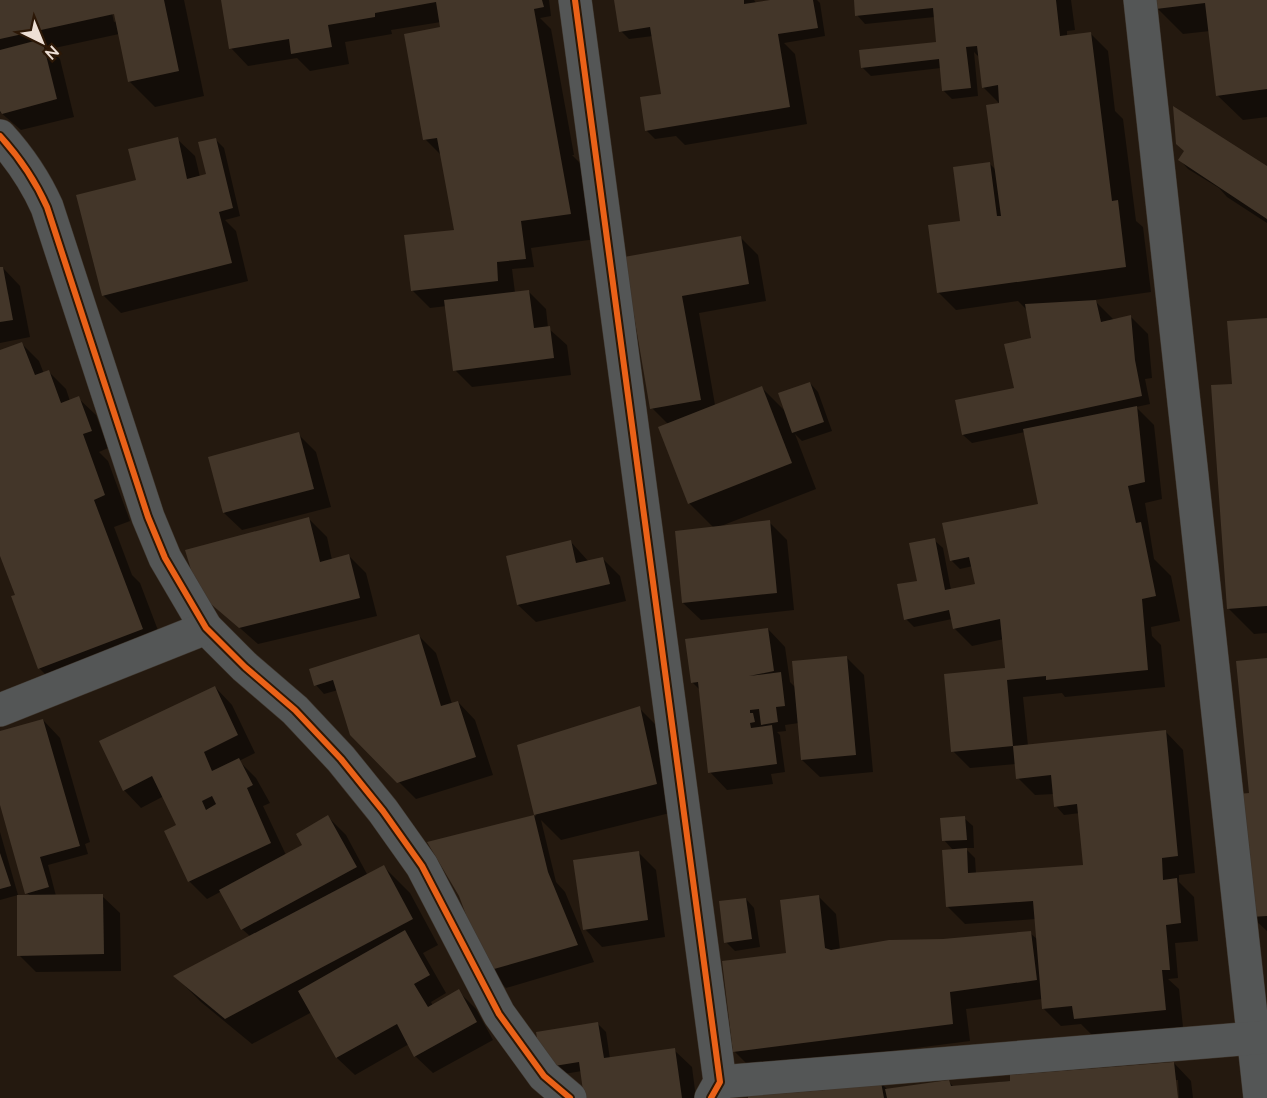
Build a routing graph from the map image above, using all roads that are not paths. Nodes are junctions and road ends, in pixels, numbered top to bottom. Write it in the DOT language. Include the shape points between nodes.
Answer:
graph roads {
  1 [pos="575,0"];
  2 [pos="1140,0"];
  3 [pos="0,136"];
  4 [pos="206,628"];
  5 [pos="0,710"];
  6 [pos="1260,1038"];
  7 [pos="715,1090"];
  8 [pos="570,1098"];
  9 [pos="1260,1098"];
  1 -- 7 [label="street"];
  2 -- 6 [label="street"];
  3 -- 4 [label="street" via="34,180 47,207 148,517 165,558"];
  4 -- 5 [label="street"];
  4 -- 8 [label="street" via="295,710 383,811 422,866 499,1014 544,1076"];
  6 -- 7 [label="street"];
  6 -- 9 [label="street"];
}
